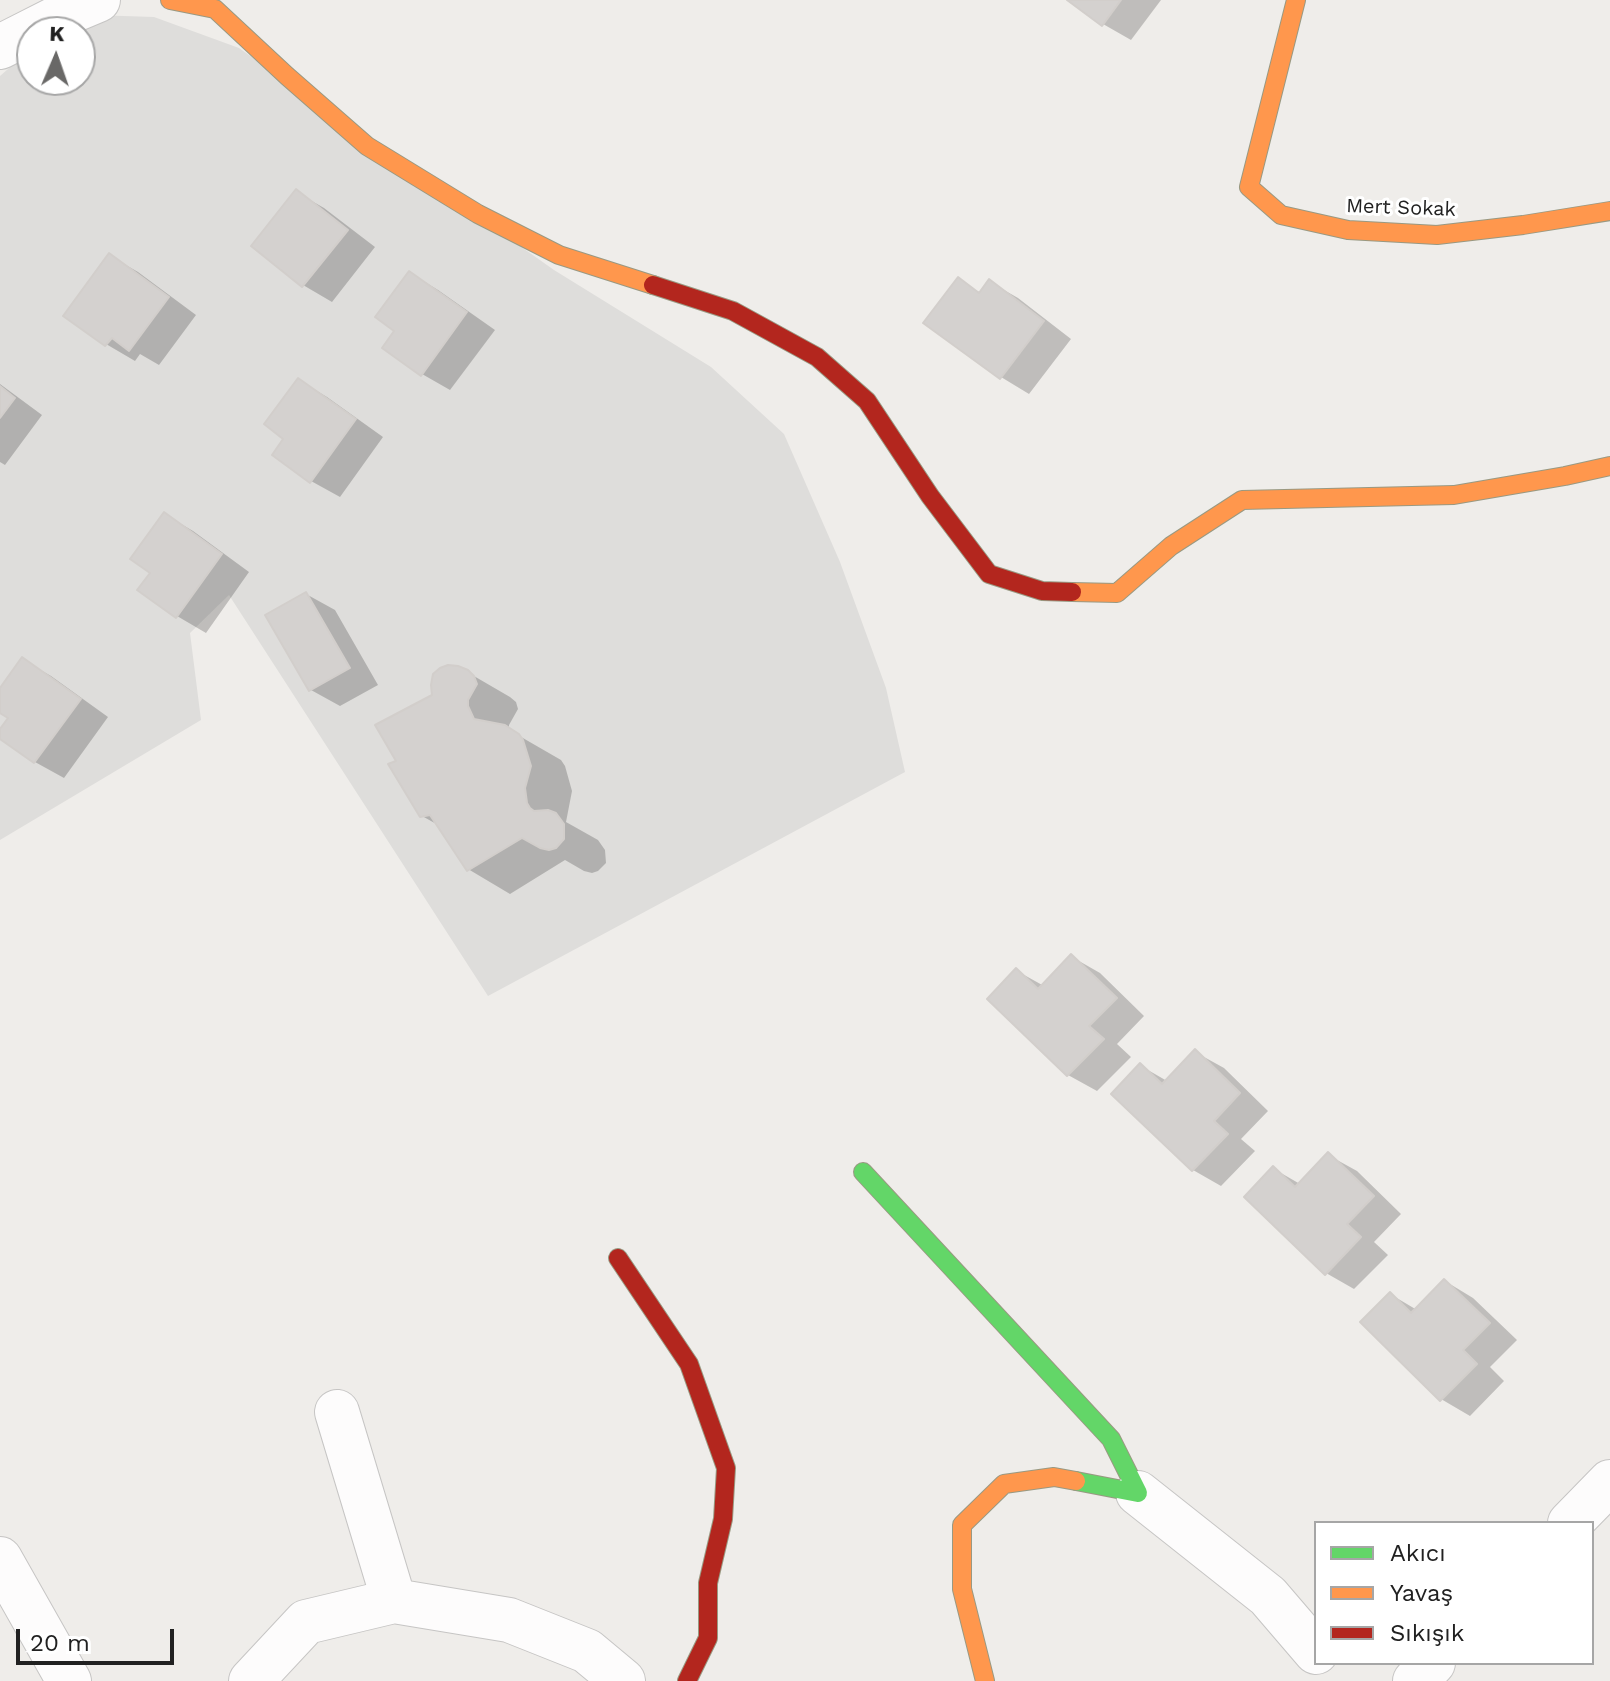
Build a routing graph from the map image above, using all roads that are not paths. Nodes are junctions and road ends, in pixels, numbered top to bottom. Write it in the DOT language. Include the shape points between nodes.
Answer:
graph roads {
  1 [pos="98,0"];
  2 [pos="170,0"];
  3 [pos="1296,0"];
  4 [pos="0,47"];
  5 [pos="1610,211"];
  6 [pos="1610,466"];
  7 [pos="863,1172"];
  8 [pos="618,1258"];
  9 [pos="337,1412"];
  10 [pos="1610,1482"];
  11 [pos="1138,1493"];
  12 [pos="1572,1521"];
  13 [pos="0,1559"];
  14 [pos="394,1601"];
  15 [pos="1314,1650"];
  16 [pos="1327,1665"];
  17 [pos="1431,1665"];
  18 [pos="69,1681"];
  19 [pos="251,1681"];
  20 [pos="623,1681"];
  21 [pos="687,1681"];
  22 [pos="985,1681"];
  23 [pos="1341,1681"];
  24 [pos="1415,1681"];
  1 -- 4 [label="street"];
  2 -- 6 [label="street" via="215,9 367,146 478,214 559,255 733,311 817,357 867,401 989,574 1042,591 1117,593 1171,546 1242,500 1454,495"];
  3 -- 5 [label="street, Mert Sokak" via="1249,187 1281,215 1348,230 1437,235"];
  7 -- 11 [label="street" via="1111,1439"];
  8 -- 21 [label="street" via="689,1364 726,1468 723,1519 708,1583 708,1638"];
  9 -- 14 [label="street"];
  10 -- 12 [label="street"];
  11 -- 15 [label="street" via="1268,1596"];
  11 -- 22 [label="street" via="1054,1477 1004,1484 962,1525 962,1589"];
  13 -- 18 [label="street"];
  14 -- 19 [label="street" via="306,1622"];
  14 -- 20 [label="street" via="509,1620 587,1651"];
  16 -- 23 [label="street"];
  17 -- 24 [label="street"];
}
